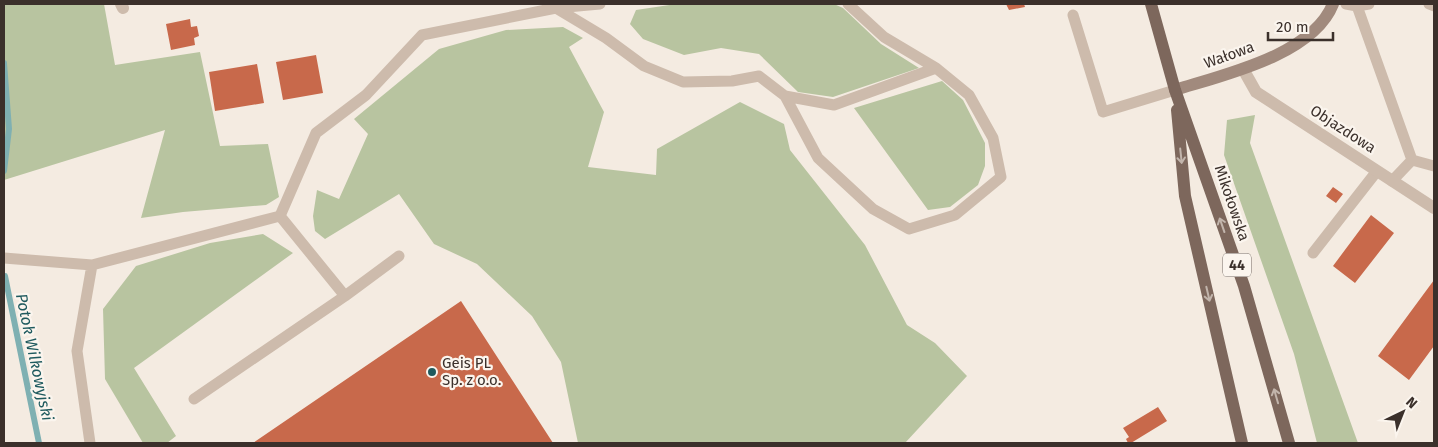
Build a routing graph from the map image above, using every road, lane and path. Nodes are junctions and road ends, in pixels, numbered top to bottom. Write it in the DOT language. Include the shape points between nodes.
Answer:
graph roads {
  1 [pos="600,4"];
  2 [pos="848,4"];
  3 [pos="1151,4"];
  4 [pos="1333,4"];
  5 [pos="1357,4"];
  6 [pos="1429,4"];
  7 [pos="1434,6"];
  8 [pos="556,8"];
  9 [pos="1073,15"];
  10 [pos="936,68"];
  11 [pos="1243,69"];
  12 [pos="1175,90"];
  13 [pos="785,96"];
  14 [pos="1412,160"];
  15 [pos="1434,166"];
  16 [pos="1376,171"];
  17 [pos="1392,181"];
  18 [pos="1434,208"];
  19 [pos="280,216"];
  20 [pos="1313,253"];
  21 [pos="399,256"];
  22 [pos="4,258"];
  23 [pos="92,265"];
  24 [pos="345,296"];
  25 [pos="194,399"];
  26 [pos="90,443"];
  27 [pos="1242,443"];
  28 [pos="1289,443"];
  1 -- 8 [label="lane"];
  2 -- 10 [label="lane" via="884,37"];
  3 -- 12 [label="main road, Mikołowska / 44"];
  4 -- 11 [label="street, Wałowa" via="1314,32 1288,50"];
  5 -- 14 [label="lane"];
  6 -- 7 [label="lane"];
  8 -- 13 [label="lane" via="644,66 683,82 732,81 759,76"];
  8 -- 19 [label="lane" via="422,35 366,95 316,133"];
  9 -- 12 [label="lane" via="1103,112"];
  10 -- 13 [label="lane" via="834,105"];
  10 -- 13 [label="lane" via="969,95 993,138 1001,177 955,215 909,229 873,209 818,158"];
  11 -- 12 [label="street, Wałowa"];
  11 -- 16 [label="street, Objazdowa" via="1256,92"];
  12 -- 27 [label="main road, Mikołowska / 44, one-way" via="1185,196"];
  28 -- 12 [label="main road, Mikołowska / 44, one-way" via="1244,286"];
  14 -- 15 [label="lane"];
  14 -- 17 [label="lane"];
  16 -- 17 [label="street, Objazdowa"];
  16 -- 20 [label="lane"];
  17 -- 18 [label="street, Objazdowa"];
  19 -- 23 [label="lane"];
  19 -- 24 [label="lane"];
  21 -- 24 [label="lane"];
  22 -- 23 [label="lane"];
  23 -- 26 [label="lane" via="77,351"];
  24 -- 25 [label="lane"];
}
